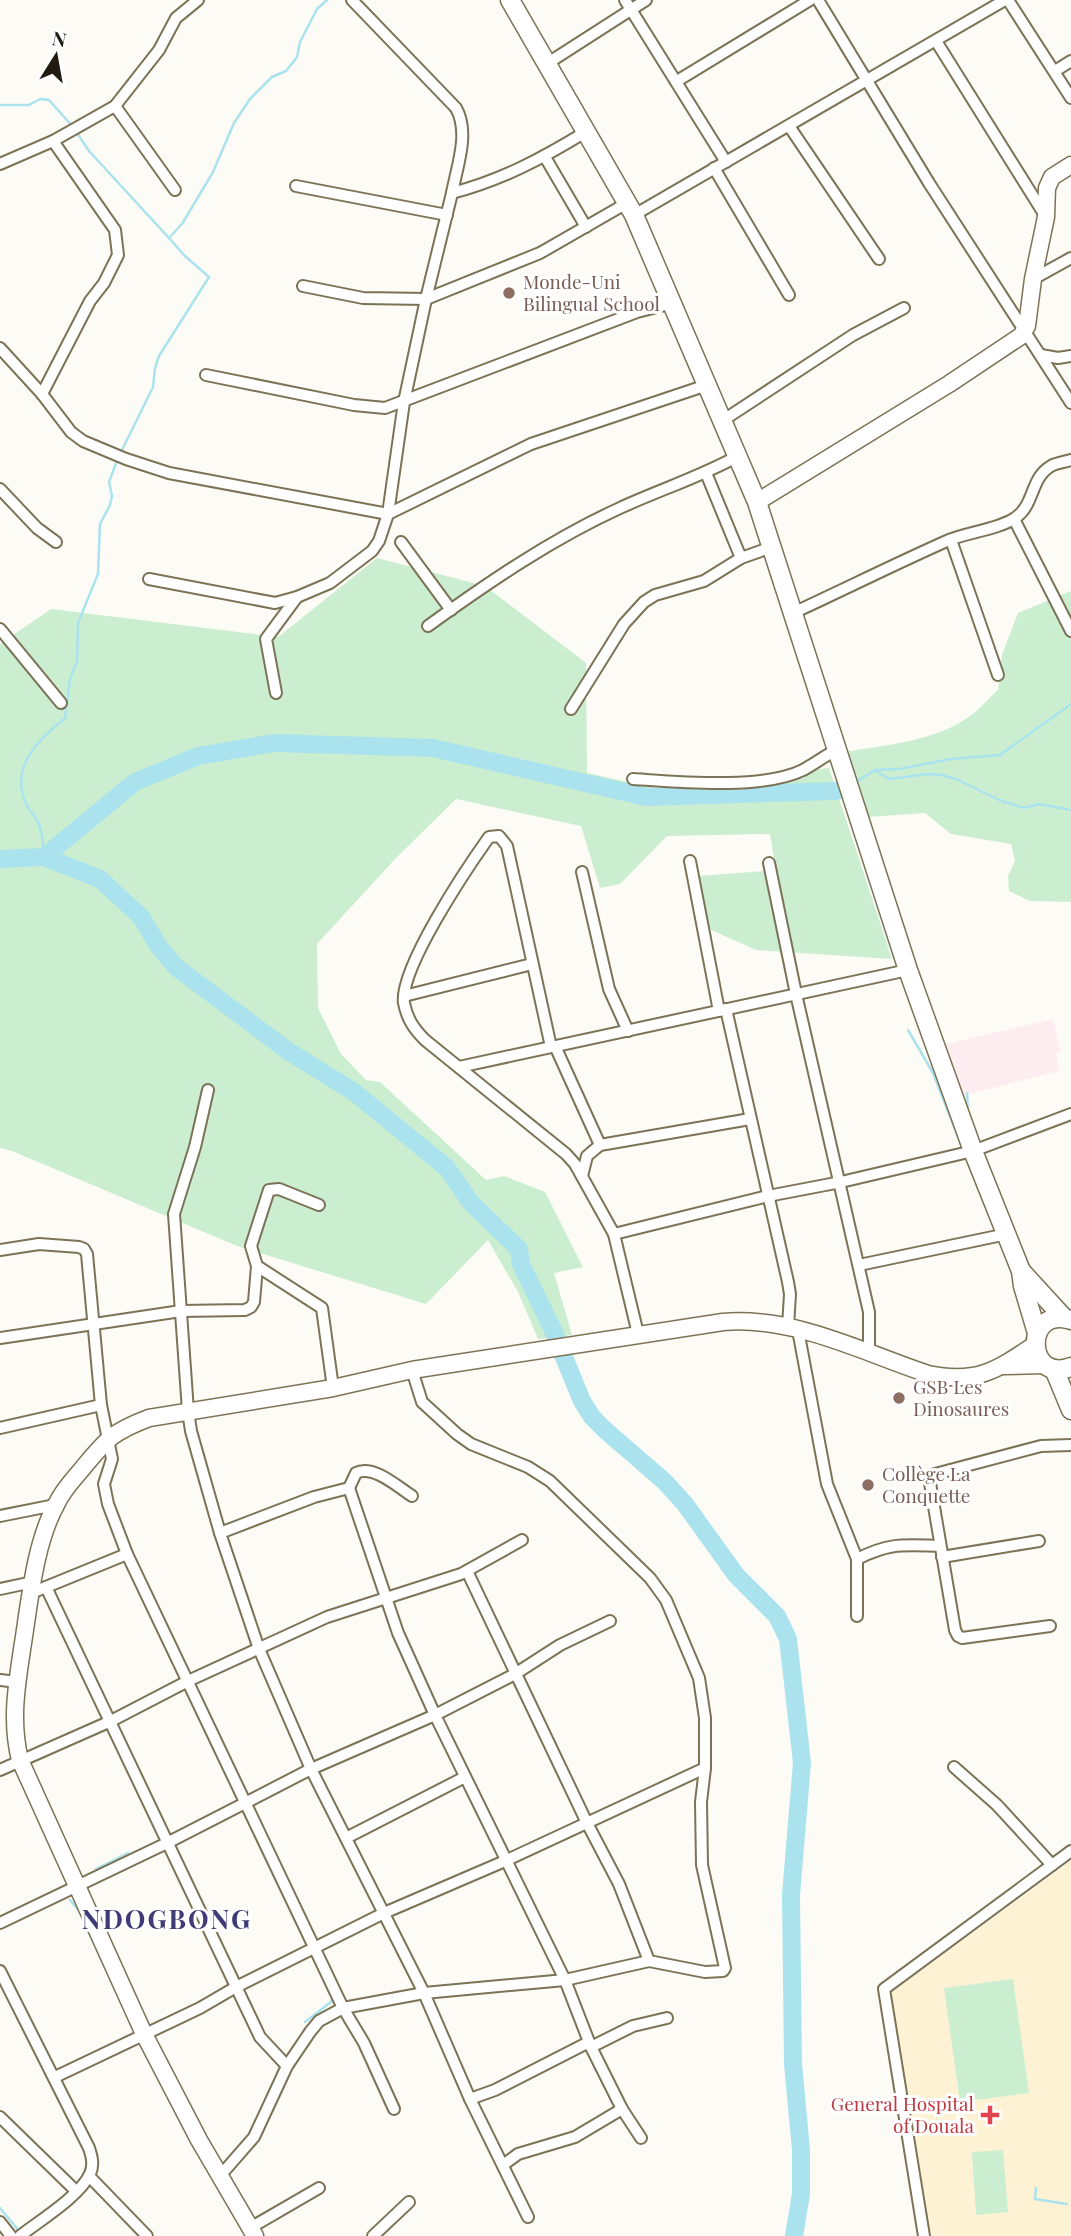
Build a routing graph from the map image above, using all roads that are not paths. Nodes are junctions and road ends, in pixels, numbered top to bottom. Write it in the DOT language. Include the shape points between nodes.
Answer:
graph roads {
  1 [pos="198,0"];
  2 [pos="352,0"];
  3 [pos="510,0"];
  4 [pos="646,0"];
  5 [pos="810,0"];
  6 [pos="818,0"];
  7 [pos="1007,0"];
  8 [pos="628,5"];
  9 [pos="936,41"];
  10 [pos="1071,61"];
  11 [pos="548,63"];
  12 [pos="1055,71"];
  13 [pos="868,80"];
  14 [pos="677,81"];
  15 [pos="1071,98"];
  16 [pos="116,106"];
  17 [pos="789,126"];
  18 [pos="587,131"];
  19 [pos="53,141"];
  20 [pos="545,157"];
  21 [pos="726,162"];
  22 [pos="0,164"];
  23 [pos="1071,165"];
  24 [pos="714,168"];
  25 [pos="296,186"];
  26 [pos="175,190"];
  27 [pos="452,193"];
  28 [pos="630,209"];
  29 [pos="447,215"];
  30 [pos="1046,216"];
  31 [pos="586,227"];
  32 [pos="1071,258"];
  33 [pos="879,259"];
  34 [pos="1033,279"];
  35 [pos="303,286"];
  36 [pos="789,295"];
  37 [pos="426,299"];
  38 [pos="673,303"];
  39 [pos="904,308"];
  40 [pos="1024,332"];
  41 [pos="0,348"];
  42 [pos="1041,355"];
  43 [pos="1071,356"];
  44 [pos="206,376"];
  45 [pos="707,385"];
  46 [pos="42,394"];
  47 [pos="404,402"];
  48 [pos="1071,403"];
  49 [pos="722,421"];
  50 [pos="738,456"];
  51 [pos="1071,460"];
  52 [pos="706,473"];
  53 [pos="0,489"];
  54 [pos="757,502"];
  55 [pos="388,514"];
  56 [pos="1014,519"];
  57 [pos="951,540"];
  58 [pos="56,542"];
  59 [pos="401,542"];
  60 [pos="772,547"];
  61 [pos="741,558"];
  62 [pos="149,579"];
  63 [pos="297,597"];
  64 [pos="451,610"];
  65 [pos="793,612"];
  66 [pos="428,626"];
  67 [pos="0,629"];
  68 [pos="1071,631"];
  69 [pos="998,675"];
  70 [pos="276,693"];
  71 [pos="61,703"];
  72 [pos="571,709"];
  73 [pos="836,750"];
  74 [pos="634,779"];
  75 [pos="690,861"];
  76 [pos="769,863"];
  77 [pos="582,872"];
  78 [pos="531,964"];
  79 [pos="908,970"];
  80 [pos="796,994"];
  81 [pos="404,996"];
  82 [pos="722,1010"];
  83 [pos="628,1031"];
  84 [pos="553,1047"];
  85 [pos="459,1067"];
  86 [pos="208,1090"];
  87 [pos="1071,1114"];
  88 [pos="750,1119"];
  89 [pos="600,1144"];
  90 [pos="973,1151"];
  91 [pos="582,1176"];
  92 [pos="841,1182"];
  93 [pos="768,1196"];
  94 [pos="318,1205"];
  95 [pos="614,1234"];
  96 [pos="1007,1234"];
  97 [pos="0,1250"];
  98 [pos="859,1265"];
  99 [pos="257,1266"];
  100 [pos="1021,1271"];
  101 [pos="181,1311"];
  102 [pos="1067,1319"];
  103 [pos="94,1322"];
  104 [pos="793,1328"];
  105 [pos="638,1334"];
  106 [pos="0,1338"];
  107 [pos="1036,1339"];
  108 [pos="869,1353"];
  109 [pos="1003,1366"];
  110 [pos="1056,1367"];
  111 [pos="412,1370"];
  112 [pos="333,1388"];
  113 [pos="101,1405"];
  114 [pos="1071,1410"];
  115 [pos="188,1411"];
  116 [pos="0,1427"];
  117 [pos="107,1438"];
  118 [pos="1071,1445"];
  119 [pos="349,1488"];
  120 [pos="412,1496"];
  121 [pos="55,1505"];
  122 [pos="0,1516"];
  123 [pos="220,1533"];
  124 [pos="523,1540"];
  125 [pos="1039,1541"];
  126 [pos="941,1551"];
  127 [pos="127,1554"];
  128 [pos="857,1559"];
  129 [pos="467,1571"];
  130 [pos="37,1587"];
  131 [pos="0,1589"];
  132 [pos="386,1599"];
  133 [pos="857,1616"];
  134 [pos="610,1621"];
  135 [pos="1050,1626"];
  136 [pos="259,1649"];
  137 [pos="514,1674"];
  138 [pos="0,1680"];
  139 [pos="188,1681"];
  140 [pos="18,1682"];
  141 [pos="435,1715"];
  142 [pos="111,1721"];
  143 [pos="20,1760"];
  144 [pos="954,1767"];
  145 [pos="705,1768"];
  146 [pos="311,1769"];
  147 [pos="0,1770"];
  148 [pos="465,1777"];
  149 [pos="245,1801"];
  150 [pos="587,1824"];
  151 [pos="346,1838"];
  152 [pos="167,1843"];
  153 [pos="1071,1851"];
  154 [pos="505,1861"];
  155 [pos="1052,1865"];
  156 [pos="77,1885"];
  157 [pos="384,1913"];
  158 [pos="0,1923"];
  159 [pos="314,1947"];
  160 [pos="649,1961"];
  161 [pos="0,1970"];
  162 [pos="565,1980"];
  163 [pos="236,1987"];
  164 [pos="424,1993"];
  165 [pos="343,2008"];
  166 [pos="667,2018"];
  167 [pos="144,2034"];
  168 [pos="590,2045"];
  169 [pos="287,2066"];
  170 [pos="55,2077"];
  171 [pos="470,2099"];
  172 [pos="394,2109"];
  173 [pos="622,2109"];
  174 [pos="0,2116"];
  175 [pos="641,2138"];
  176 [pos="503,2165"];
  177 [pos="89,2176"];
  178 [pos="220,2176"];
  179 [pos="319,2188"];
  180 [pos="76,2191"];
  181 [pos="409,2202"];
  182 [pos="528,2217"];
  183 [pos="0,2222"];
  184 [pos="252,2232"];
  185 [pos="11,2236"];
  186 [pos="20,2236"];
  187 [pos="147,2236"];
  188 [pos="373,2236"];
  189 [pos="925,2236"];
  1 -- 16 [label="street" via="176,18 159,50"];
  2 -- 27 [label="street" via="462,119"];
  3 -- 11 [label="main road"];
  4 -- 8 [label="street"];
  5 -- 14 [label="street"];
  6 -- 13 [label="street"];
  7 -- 9 [label="street"];
  7 -- 12 [label="street"];
  8 -- 11 [label="street"];
  8 -- 14 [label="street"];
  9 -- 13 [label="street"];
  9 -- 30 [label="street"];
  10 -- 12 [label="street"];
  11 -- 18 [label="main road"];
  12 -- 15 [label="street"];
  13 -- 17 [label="street"];
  13 -- 40 [label="street"];
  14 -- 21 [label="street"];
  16 -- 19 [label="street"];
  16 -- 26 [label="street"];
  17 -- 21 [label="street"];
  17 -- 33 [label="street"];
  18 -- 20 [label="street"];
  18 -- 28 [label="main road"];
  19 -- 22 [label="street"];
  19 -- 46 [label="street" via="116,230 118,255"];
  20 -- 27 [label="street" via="509,175"];
  20 -- 31 [label="street"];
  21 -- 24 [label="street"];
  23 -- 30 [label="main road" via="1048,182"];
  24 -- 28 [label="street"];
  24 -- 36 [label="street"];
  25 -- 29 [label="street"];
  27 -- 29 [label="street"];
  28 -- 31 [label="street"];
  28 -- 38 [label="main road"];
  29 -- 37 [label="street"];
  30 -- 34 [label="main road"];
  31 -- 37 [label="street" via="518,263"];
  32 -- 34 [label="street"];
  34 -- 40 [label="main road"];
  35 -- 37 [label="street" via="363,298"];
  37 -- 47 [label="street"];
  38 -- 45 [label="main road"];
  38 -- 47 [label="street" via="638,312"];
  39 -- 49 [label="street" via="852,335"];
  40 -- 42 [label="street"];
  40 -- 54 [label="main road" via="949,384"];
  41 -- 46 [label="street"];
  42 -- 43 [label="street"];
  42 -- 48 [label="street"];
  44 -- 47 [label="street" via="376,409"];
  45 -- 49 [label="main road"];
  45 -- 55 [label="street" via="531,444"];
  46 -- 55 [label="street" via="71,432 126,459 169,473"];
  47 -- 55 [label="street"];
  49 -- 50 [label="main road"];
  50 -- 52 [label="street"];
  50 -- 54 [label="main road"];
  51 -- 56 [label="street" via="1048,468 1032,488 1025,510"];
  52 -- 61 [label="street"];
  52 -- 64 [label="street" via="619,508 491,581"];
  53 -- 58 [label="street"];
  54 -- 60 [label="main road"];
  55 -- 63 [label="street" via="372,551 330,583"];
  56 -- 57 [label="street"];
  56 -- 68 [label="street"];
  57 -- 65 [label="street"];
  57 -- 69 [label="street"];
  59 -- 64 [label="street"];
  60 -- 61 [label="street"];
  60 -- 65 [label="main road"];
  61 -- 72 [label="street" via="704,581 644,602 624,624"];
  62 -- 63 [label="street" via="275,603"];
  63 -- 70 [label="street" via="266,639"];
  64 -- 66 [label="street"];
  65 -- 73 [label="main road"];
  67 -- 71 [label="street"];
  73 -- 74 [label="street" via="802,771 762,780 691,783"];
  73 -- 79 [label="main road"];
  75 -- 82 [label="street"];
  76 -- 80 [label="street"];
  77 -- 83 [label="street" via="609,989"];
  78 -- 81 [label="street"];
  78 -- 81 [label="street" via="507,846 493,835 467,869 413,961"];
  78 -- 84 [label="street"];
  79 -- 80 [label="street"];
  79 -- 90 [label="main road"];
  80 -- 82 [label="street"];
  80 -- 92 [label="street"];
  81 -- 85 [label="street" via="416,1031"];
  82 -- 83 [label="street"];
  82 -- 88 [label="street"];
  83 -- 84 [label="street"];
  84 -- 85 [label="street"];
  84 -- 89 [label="street"];
  85 -- 91 [label="street" via="552,1141"];
  86 -- 101 [label="street" via="174,1214"];
  87 -- 90 [label="street"];
  88 -- 89 [label="street"];
  88 -- 93 [label="street"];
  89 -- 91 [label="street" via="587,1156"];
  90 -- 92 [label="street"];
  90 -- 96 [label="main road"];
  91 -- 95 [label="street"];
  92 -- 93 [label="street"];
  92 -- 98 [label="street"];
  93 -- 95 [label="street"];
  93 -- 104 [label="street" via="788,1282"];
  94 -- 99 [label="street" via="279,1189 269,1190 251,1246"];
  95 -- 105 [label="street"];
  96 -- 98 [label="street"];
  96 -- 100 [label="main road"];
  97 -- 103 [label="street" via="39,1244 84,1249"];
  98 -- 108 [label="street" via="869,1312"];
  99 -- 101 [label="street" via="251,1307"];
  99 -- 112 [label="street" via="322,1308"];
  100 -- 102 [label="main road"];
  100 -- 107 [label="main road"];
  101 -- 103 [label="street"];
  101 -- 115 [label="street"];
  102 -- 107 [label="main road" via="1043,1324"];
  103 -- 106 [label="street"];
  103 -- 113 [label="street"];
  104 -- 105 [label="main road" via="738,1320"];
  104 -- 108 [label="main road"];
  104 -- 128 [label="street" via="827,1483"];
  105 -- 111 [label="main road"];
  107 -- 109 [label="main road"];
  107 -- 110 [label="main road" via="1037,1356"];
  108 -- 109 [label="main road" via="950,1379 977,1376"];
  109 -- 110 [label="main road"];
  110 -- 114 [label="main road"];
  111 -- 112 [label="main road"];
  111 -- 145 [label="street" via="422,1402 457,1434 550,1481 650,1578 666,1600 699,1678"];
  112 -- 115 [label="main road"];
  113 -- 116 [label="street"];
  113 -- 117 [label="street"];
  115 -- 117 [label="main road" via="149,1418"];
  115 -- 123 [label="street"];
  117 -- 121 [label="main road"];
  117 -- 127 [label="street" via="111,1462 104,1484"];
  118 -- 126 [label="street" via="1041,1446 935,1474 930,1483"];
  119 -- 120 [label="street" via="356,1473 366,1470"];
  119 -- 123 [label="street"];
  119 -- 132 [label="street"];
  121 -- 122 [label="street"];
  121 -- 130 [label="main road" via="45,1534"];
  123 -- 136 [label="street"];
  124 -- 129 [label="street"];
  125 -- 126 [label="street"];
  126 -- 128 [label="street" via="889,1545"];
  126 -- 135 [label="street" via="958,1636"];
  127 -- 130 [label="street"];
  127 -- 139 [label="street"];
  128 -- 133 [label="street"];
  129 -- 132 [label="street"];
  129 -- 137 [label="street"];
  130 -- 131 [label="street"];
  130 -- 140 [label="main road"];
  130 -- 142 [label="street"];
  132 -- 136 [label="street" via="327,1617"];
  132 -- 141 [label="street"];
  134 -- 137 [label="street"];
  136 -- 139 [label="street"];
  136 -- 146 [label="street"];
  137 -- 141 [label="street"];
  137 -- 150 [label="street"];
  138 -- 140 [label="street"];
  139 -- 142 [label="street"];
  139 -- 149 [label="street"];
  140 -- 143 [label="main road" via="13,1724"];
  141 -- 146 [label="street"];
  141 -- 148 [label="street"];
  142 -- 143 [label="street"];
  142 -- 152 [label="street"];
  143 -- 147 [label="street"];
  143 -- 156 [label="main road"];
  144 -- 155 [label="street" via="997,1805"];
  145 -- 150 [label="street"];
  145 -- 160 [label="street" via="702,1865 725,1970 705,1972"];
  146 -- 149 [label="street"];
  146 -- 151 [label="street"];
  148 -- 151 [label="street"];
  148 -- 154 [label="street"];
  149 -- 152 [label="street"];
  149 -- 159 [label="street"];
  150 -- 154 [label="street"];
  150 -- 160 [label="street" via="619,1884"];
  151 -- 157 [label="street"];
  152 -- 156 [label="street"];
  152 -- 163 [label="street"];
  153 -- 155 [label="street"];
  154 -- 157 [label="street"];
  154 -- 162 [label="street"];
  155 -- 189 [label="street" via="884,1989"];
  156 -- 158 [label="street"];
  156 -- 167 [label="main road"];
  157 -- 159 [label="street"];
  157 -- 164 [label="street"];
  159 -- 163 [label="street"];
  159 -- 165 [label="street"];
  160 -- 162 [label="street"];
  161 -- 170 [label="street"];
  162 -- 164 [label="street"];
  162 -- 168 [label="street"];
  163 -- 167 [label="street"];
  163 -- 169 [label="street" via="260,2037"];
  164 -- 165 [label="street"];
  164 -- 171 [label="street"];
  165 -- 169 [label="street" via="319,2021"];
  165 -- 172 [label="street"];
  166 -- 168 [label="street" via="633,2026"];
  167 -- 170 [label="street"];
  167 -- 178 [label="main road"];
  168 -- 171 [label="street"];
  168 -- 173 [label="street"];
  169 -- 178 [label="street" via="254,2137"];
  170 -- 177 [label="street" via="89,2148 93,2161"];
  171 -- 176 [label="street"];
  173 -- 175 [label="street"];
  173 -- 176 [label="street" via="575,2137 518,2154"];
  174 -- 180 [label="street"];
  176 -- 182 [label="street"];
  177 -- 180 [label="street"];
  177 -- 187 [label="street"];
  178 -- 184 [label="main road"];
  179 -- 184 [label="street"];
  180 -- 186 [label="street"];
  181 -- 188 [label="street"];
  183 -- 185 [label="street"];
}
